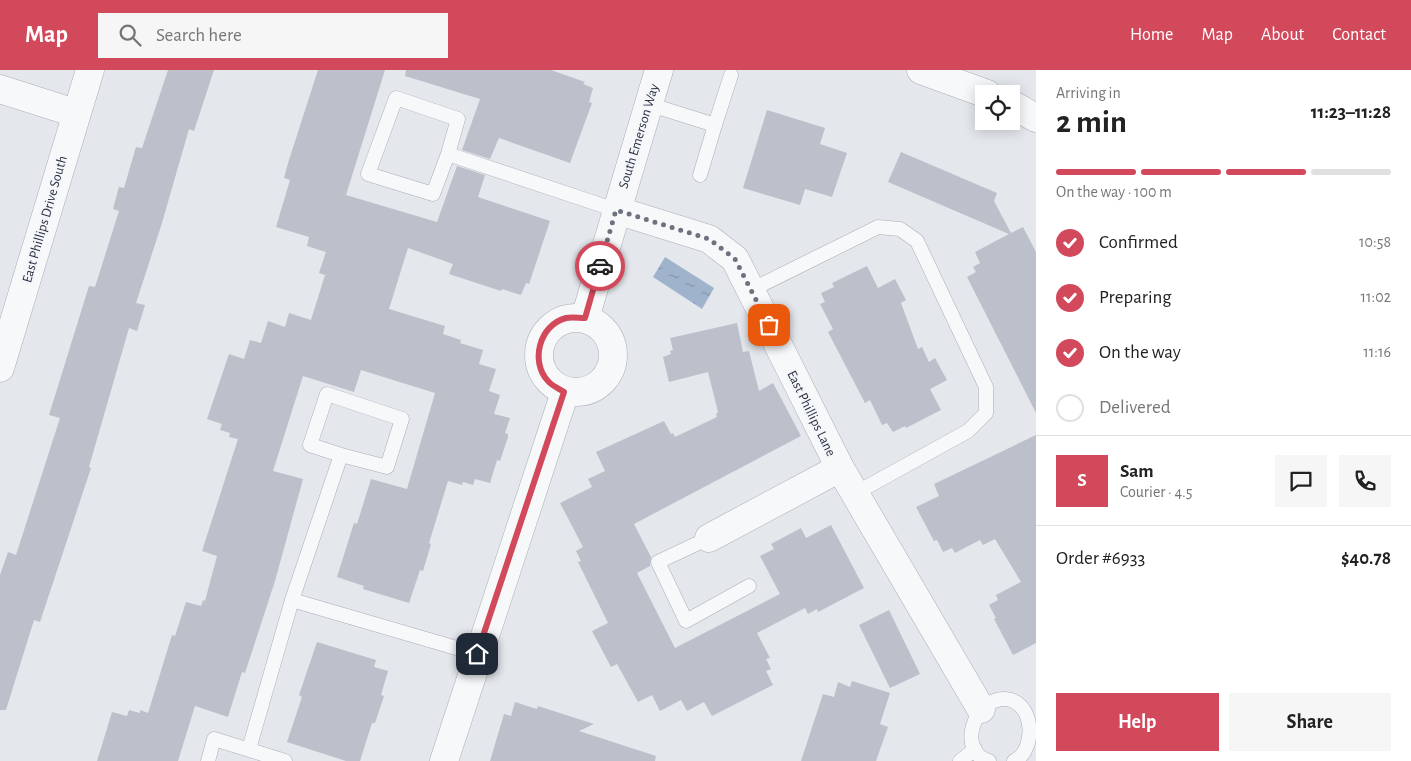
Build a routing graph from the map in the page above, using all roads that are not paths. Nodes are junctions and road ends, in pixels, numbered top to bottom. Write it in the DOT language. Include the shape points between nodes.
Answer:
graph roads {
  1 [pos="90,70"];
  2 [pos="659,70"];
  3 [pos="922,70"];
  4 [pos="730,75"];
  5 [pos="0,89"];
  6 [pos="975,90"];
  7 [pos="648,104"];
  8 [pos="1020,109"];
  9 [pos="75,113"];
  10 [pos="1036,118"];
  11 [pos="715,125"];
  12 [pos="448,154"];
  13 [pos="700,175"];
  14 [pos="616,210"];
  15 [pos="751,290"];
  16 [pos="585,318"];
  17 [pos="0,368"];
  18 [pos="564,392"];
  19 [pos="341,455"];
  20 [pos="840,468"];
  21 [pos="854,494"];
  22 [pos="709,538"];
  23 [pos="749,586"];
  24 [pos="292,600"];
  25 [pos="477,654"];
  26 [pos="1030,702"];
  27 [pos="981,709"];
  28 [pos="249,749"];
  29 [pos="975,749"];
  30 [pos="208,761"];
  31 [pos="285,761"];
  32 [pos="444,761"];
  33 [pos="960,761"];
  34 [pos="989,761"];
  35 [pos="1014,761"];
  1 -- 9 [label="street, East Phillips Drive South"];
  2 -- 7 [label="street, South Emerson Way"];
  3 -- 6 [label="street"];
  4 -- 11 [label="lane"];
  5 -- 9 [label="street"];
  7 -- 11 [label="lane"];
  7 -- 14 [label="street, South Emerson Way"];
  8 -- 10 [label="street"];
  9 -- 17 [label="street, East Phillips Drive South"];
  11 -- 13 [label="lane"];
  12 -- 12 [label="lane" via="458,119 396,98 368,174 433,194"];
  12 -- 14 [label="lane"];
  14 -- 15 [label="street, East Phillips Lane" via="709,239 735,259"];
  14 -- 16 [label="street, South Emerson Way"];
  15 -- 20 [label="street, East Phillips Lane"];
  15 -- 21 [label="lane" via="878,227 900,229 917,241 986,387 986,413 968,431"];
  16 -- 18 [label="street" via="566,318 549,328 539,345 539,364 548,382"];
  16 -- 18 [label="street" via="603,328 613,345 613,366 603,383 585,393"];
  18 -- 25 [label="street"];
  19 -- 19 [label="lane" via="387,467 402,419 327,394 310,445"];
  19 -- 24 [label="lane"];
  20 -- 21 [label="street, East Phillips Lane"];
  20 -- 22 [label="street, East Phillips Lane"];
  21 -- 27 [label="street, East Phillips Lane"];
  22 -- 23 [label="lane" via="658,562 686,621"];
  24 -- 25 [label="lane"];
  24 -- 28 [label="lane"];
  25 -- 32 [label="street"];
  26 -- 27 [label="lane" via="1002,699"];
  26 -- 35 [label="lane" via="1035,723 1033,737 1029,750"];
  27 -- 29 [label="lane" via="970,737"];
  28 -- 30 [label="lane" via="214,739"];
  28 -- 31 [label="lane"];
  29 -- 33 [label="lane"];
  29 -- 34 [label="lane"];
}
